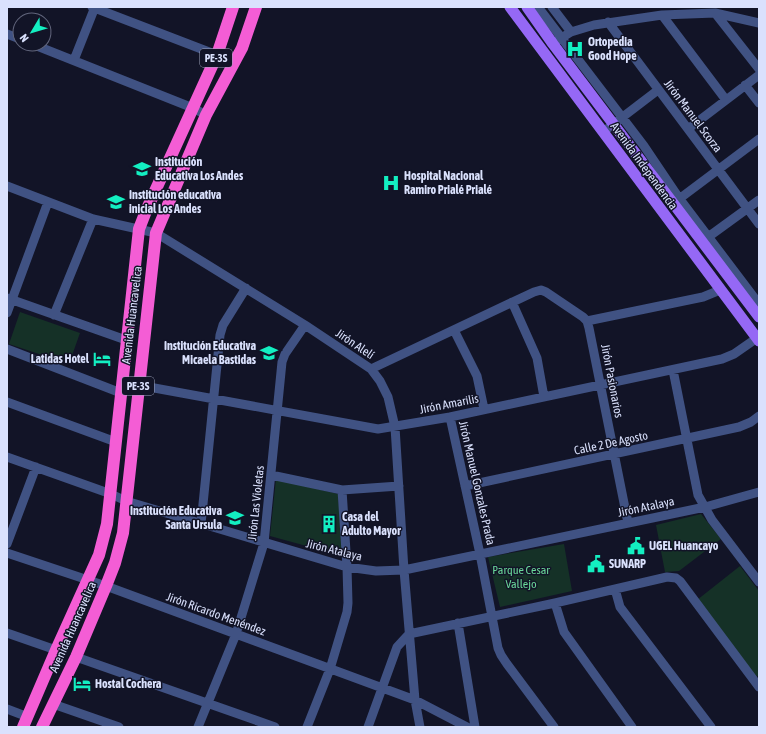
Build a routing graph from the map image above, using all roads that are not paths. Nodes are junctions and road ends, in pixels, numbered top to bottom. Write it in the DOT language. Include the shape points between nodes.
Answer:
graph roads {
  1 [pos="94,7"];
  2 [pos="233,7"];
  3 [pos="256,7"];
  4 [pos="510,7"];
  5 [pos="528,7"];
  6 [pos="538,7"];
  7 [pos="552,7"];
  8 [pos="689,10"];
  9 [pos="715,13"];
  10 [pos="662,15"];
  11 [pos="608,22"];
  12 [pos="759,23"];
  13 [pos="571,32"];
  14 [pos="558,41"];
  15 [pos="52,52"];
  16 [pos="543,52"];
  17 [pos="217,55"];
  18 [pos="74,60"];
  19 [pos="759,69"];
  20 [pos="759,75"];
  21 [pos="745,86"];
  22 [pos="658,90"];
  23 [pos="726,100"];
  24 [pos="759,103"];
  25 [pos="193,108"];
  26 [pos="206,114"];
  27 [pos="618,120"];
  28 [pos="688,129"];
  29 [pos="603,132"];
  30 [pos="759,139"];
  31 [pos="166,166"];
  32 [pos="718,169"];
  33 [pos="181,173"];
  34 [pos="7,186"];
  35 [pos="676,200"];
  36 [pos="759,200"];
  37 [pos="48,202"];
  38 [pos="747,208"];
  39 [pos="93,219"];
  40 [pos="759,224"];
  41 [pos="139,229"];
  42 [pos="156,233"];
  43 [pos="706,239"];
  44 [pos="246,288"];
  45 [pos="720,290"];
  46 [pos="9,299"];
  47 [pos="512,302"];
  48 [pos="759,304"];
  49 [pos="7,313"];
  50 [pos="54,315"];
  51 [pos="759,317"];
  52 [pos="586,321"];
  53 [pos="305,325"];
  54 [pos="454,330"];
  55 [pos="758,339"];
  56 [pos="126,340"];
  57 [pos="7,349"];
  58 [pos="371,369"];
  59 [pos="673,370"];
  60 [pos="138,385"];
  61 [pos="600,385"];
  62 [pos="121,393"];
  63 [pos="544,397"];
  64 [pos="213,399"];
  65 [pos="7,402"];
  66 [pos="484,410"];
  67 [pos="278,411"];
  68 [pos="759,416"];
  69 [pos="450,417"];
  70 [pos="395,427"];
  71 [pos="687,438"];
  72 [pos="116,442"];
  73 [pos="614,454"];
  74 [pos="7,457"];
  75 [pos="36,467"];
  76 [pos="271,475"];
  77 [pos="399,486"];
  78 [pos="465,486"];
  79 [pos="342,490"];
  80 [pos="759,492"];
  81 [pos="111,494"];
  82 [pos="126,501"];
  83 [pos="705,507"];
  84 [pos="628,523"];
  85 [pos="201,524"];
  86 [pos="264,543"];
  87 [pos="7,544"];
  88 [pos="7,552"];
  89 [pos="480,554"];
  90 [pos="347,567"];
  91 [pos="404,570"];
  92 [pos="88,581"];
  93 [pos="759,582"];
  94 [pos="106,586"];
  95 [pos="615,589"];
  96 [pos="555,603"];
  97 [pos="493,616"];
  98 [pos="458,623"];
  99 [pos="7,633"];
  100 [pos="236,634"];
  101 [pos="409,634"];
  102 [pos="56,650"];
  103 [pos="76,658"];
  104 [pos="330,669"];
  105 [pos="759,687"];
  106 [pos="381,688"];
  107 [pos="416,700"];
  108 [pos="53,704"];
  109 [pos="208,704"];
  110 [pos="7,709"];
  111 [pos="26,722"];
  112 [pos="42,727"];
  113 [pos="119,727"];
  114 [pos="198,727"];
  115 [pos="276,727"];
  116 [pos="307,727"];
  117 [pos="368,727"];
  118 [pos="420,727"];
  119 [pos="467,727"];
  120 [pos="475,727"];
  121 [pos="554,727"];
  122 [pos="632,727"];
  123 [pos="711,727"];
  1 -- 17 [label="street"];
  1 -- 18 [label="street"];
  2 -- 17 [label="highway, Avenida Huancavelica / PE-3S"];
  3 -- 26 [label="highway, Avenida Huancavelica / PE-3S" via="242,48"];
  4 -- 16 [label="main road, Avenida Independencia"];
  5 -- 14 [label="main road, Avenida Independencia"];
  6 -- 14 [label="street, Avenida Independencia"];
  7 -- 13 [label="street"];
  8 -- 9 [label="street"];
  8 -- 10 [label="street"];
  9 -- 12 [label="street"];
  9 -- 19 [label="street"];
  10 -- 11 [label="street"];
  10 -- 23 [label="street"];
  11 -- 13 [label="street"];
  11 -- 22 [label="street, Jirón Manuel Scorza"];
  13 -- 14 [label="street"];
  14 -- 16 [label="street"];
  14 -- 27 [label="main road, Avenida Independencia"];
  15 -- 18 [label="street"];
  16 -- 29 [label="main road, Avenida Independencia"];
  17 -- 25 [label="highway, Avenida Huancavelica / PE-3S"];
  18 -- 25 [label="street"];
  20 -- 21 [label="street"];
  21 -- 23 [label="street"];
  21 -- 24 [label="street"];
  22 -- 27 [label="street"];
  22 -- 28 [label="street, Jirón Manuel Scorza"];
  23 -- 28 [label="street"];
  25 -- 26 [label="street"];
  25 -- 31 [label="highway, Avenida Huancavelica / PE-3S"];
  26 -- 33 [label="highway, Avenida Huancavelica / PE-3S"];
  27 -- 29 [label="street"];
  27 -- 35 [label="main road, Avenida Independencia"];
  28 -- 32 [label="street, Jirón Manuel Scorza"];
  29 -- 45 [label="main road, Avenida Independencia"];
  30 -- 32 [label="street"];
  31 -- 33 [label="highway"];
  31 -- 41 [label="highway, Avenida Huancavelica / PE-3S"];
  32 -- 35 [label="street"];
  32 -- 38 [label="street, Jirón Manuel Scorza"];
  33 -- 42 [label="highway, Avenida Huancavelica / PE-3S"];
  34 -- 37 [label="street, Jirón Alelí"];
  35 -- 43 [label="main road, Avenida Independencia"];
  36 -- 38 [label="street"];
  37 -- 39 [label="street, Jirón Alelí"];
  37 -- 46 [label="street"];
  38 -- 40 [label="street, Jirón Manuel Scorza"];
  38 -- 43 [label="street"];
  39 -- 41 [label="street, Jirón Alelí"];
  39 -- 50 [label="street"];
  41 -- 42 [label="street, Jirón Alelí"];
  41 -- 56 [label="highway, Avenida Huancavelica / PE-3S"];
  42 -- 44 [label="street, Jirón Alelí"];
  42 -- 60 [label="highway, Avenida Huancavelica / PE-3S"];
  43 -- 48 [label="street, Avenida Independencia"];
  43 -- 51 [label="main road, Avenida Independencia"];
  44 -- 53 [label="street, Jirón Alelí"];
  44 -- 64 [label="street" via="223,325 220,335"];
  45 -- 52 [label="street" via="704,297"];
  45 -- 55 [label="main road, Avenida Independencia"];
  46 -- 49 [label="street"];
  46 -- 50 [label="street"];
  47 -- 52 [label="street" via="541,290"];
  47 -- 54 [label="street"];
  47 -- 63 [label="street" via="536,358"];
  50 -- 56 [label="street"];
  52 -- 61 [label="street, Jirón Pasionarios"];
  53 -- 58 [label="street, Jirón Alelí"];
  53 -- 67 [label="street, Jirón Las Violetas" via="282,362"];
  54 -- 58 [label="street"];
  54 -- 66 [label="street" via="477,376"];
  55 -- 59 [label="street, Jirón Amarilis" via="722,359"];
  56 -- 62 [label="highway, Avenida Huancavelica / PE-3S"];
  57 -- 62 [label="street"];
  58 -- 70 [label="street, Jirón Alelí" via="388,397"];
  59 -- 61 [label="street, Jirón Amarilis"];
  59 -- 71 [label="street"];
  60 -- 64 [label="street, Jirón Amarilis"];
  60 -- 82 [label="highway, Avenida Huancavelica / PE-3S"];
  61 -- 63 [label="street, Jirón Amarilis"];
  61 -- 73 [label="street, Jirón Pasionarios"];
  62 -- 72 [label="highway, Avenida Huancavelica / PE-3S"];
  63 -- 66 [label="street, Jirón Amarilis"];
  64 -- 67 [label="street, Jirón Amarilis"];
  64 -- 85 [label="street"];
  65 -- 72 [label="street"];
  66 -- 69 [label="street, Jirón Amarilis"];
  67 -- 70 [label="street, Jirón Amarilis" via="365,428"];
  67 -- 76 [label="street, Jirón Las Violetas"];
  68 -- 71 [label="street, Calle 2 De Agosto" via="738,427"];
  69 -- 70 [label="street, Jirón Amarilis"];
  69 -- 78 [label="street, Jirón Manuel Gonzales Prada"];
  70 -- 77 [label="street, Jirón Alelí"];
  71 -- 73 [label="street, Calle 2 De Agosto"];
  71 -- 83 [label="street" via="698,495"];
  72 -- 81 [label="highway, Avenida Huancavelica / PE-3S"];
  73 -- 78 [label="street, Calle 2 De Agosto"];
  73 -- 84 [label="street, Jirón Pasionarios"];
  74 -- 75 [label="street, Jirón Atalaya"];
  75 -- 81 [label="street, Jirón Atalaya"];
  75 -- 87 [label="street"];
  76 -- 79 [label="street"];
  76 -- 86 [label="street, Jirón Las Violetas"];
  77 -- 79 [label="street"];
  77 -- 91 [label="street, Jirón Alelí"];
  78 -- 89 [label="street, Jirón Manuel Gonzales Prada"];
  79 -- 90 [label="street"];
  80 -- 83 [label="street, Jirón Atalaya"];
  81 -- 82 [label="street, Jirón Atalaya"];
  81 -- 92 [label="highway, Avenida Huancavelica / PE-3S" via="99,555"];
  82 -- 85 [label="street, Jirón Atalaya"];
  82 -- 94 [label="highway, Avenida Huancavelica / PE-3S" via="123,532"];
  83 -- 84 [label="street, Jirón Atalaya"];
  83 -- 93 [label="street"];
  84 -- 89 [label="street, Jirón Atalaya"];
  85 -- 86 [label="street, Jirón Atalaya"];
  86 -- 90 [label="street, Jirón Atalaya"];
  86 -- 100 [label="street, Jirón Las Violetas"];
  88 -- 92 [label="street, Jirón Ricardo Menéndez"];
  89 -- 91 [label="street, Jirón Atalaya"];
  89 -- 97 [label="street, Jirón Manuel Gonzales Prada"];
  90 -- 91 [label="street, Jirón Atalaya" via="376,571"];
  90 -- 104 [label="street" via="347,612"];
  91 -- 101 [label="street, Jirón Alelí"];
  92 -- 94 [label="street, Jirón Ricardo Menéndez"];
  92 -- 102 [label="highway, Avenida Huancavelica / PE-3S"];
  94 -- 100 [label="street, Jirón Ricardo Menéndez"];
  94 -- 103 [label="highway, Avenida Huancavelica / PE-3S"];
  95 -- 96 [label="street"];
  95 -- 105 [label="street" via="667,577 676,578"];
  95 -- 123 [label="street" via="620,607"];
  96 -- 97 [label="street"];
  96 -- 122 [label="street" via="564,632"];
  97 -- 98 [label="street"];
  97 -- 121 [label="street, Jirón Manuel Gonzales Prada" via="501,655"];
  98 -- 101 [label="street"];
  98 -- 120 [label="street"];
  99 -- 102 [label="street"];
  100 -- 104 [label="street, Jirón Ricardo Menéndez"];
  100 -- 109 [label="street, Jirón Las Violetas"];
  101 -- 106 [label="street" via="397,647"];
  101 -- 107 [label="street, Jirón Alelí"];
  102 -- 111 [label="highway, Avenida Huancavelica / PE-3S"];
  103 -- 108 [label="highway, Avenida Huancavelica / PE-3S"];
  103 -- 109 [label="street"];
  104 -- 106 [label="street, Jirón Ricardo Menéndez"];
  104 -- 116 [label="street"];
  106 -- 107 [label="street, Jirón Ricardo Menéndez"];
  106 -- 117 [label="street"];
  107 -- 118 [label="street, Jirón Alelí"];
  107 -- 119 [label="street, Jirón Ricardo Menéndez"];
  108 -- 112 [label="highway, Avenida Huancavelica / PE-3S"];
  108 -- 113 [label="street"];
  109 -- 114 [label="street, Jirón Las Violetas"];
  109 -- 115 [label="street"];
  110 -- 111 [label="street"];
}
